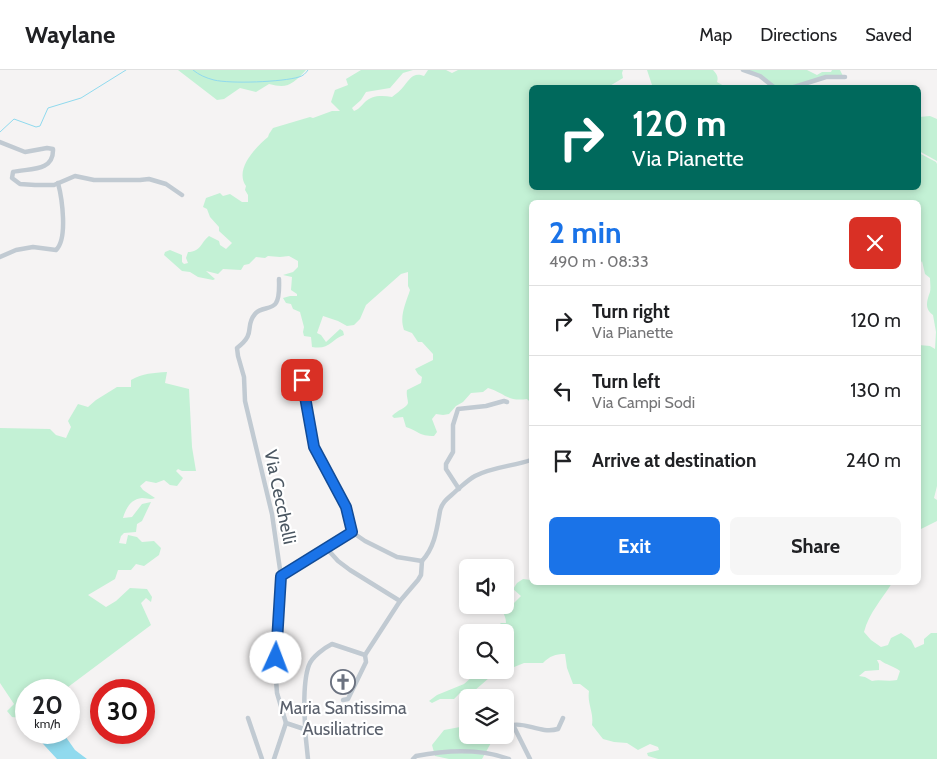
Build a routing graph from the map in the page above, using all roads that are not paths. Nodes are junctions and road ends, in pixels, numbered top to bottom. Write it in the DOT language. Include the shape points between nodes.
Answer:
graph roads {
  1 [pos="743,70"];
  2 [pos="845,77"];
  3 [pos="771,85"];
  4 [pos="800,85"];
  5 [pos="0,142"];
  6 [pos="58,183"];
  7 [pos="182,194"];
  8 [pos="0,257"];
  9 [pos="279,279"];
  10 [pos="309,374"];
  11 [pos="507,402"];
  12 [pos="529,461"];
  13 [pos="523,463"];
  14 [pos="529,465"];
  15 [pos="459,489"];
  16 [pos="352,532"];
  17 [pos="324,550"];
  18 [pos="422,561"];
  19 [pos="281,576"];
  20 [pos="400,601"];
  21 [pos="364,655"];
  22 [pos="343,700"];
  23 [pos="248,718"];
  24 [pos="563,718"];
  25 [pos="286,723"];
  26 [pos="304,729"];
  27 [pos="262,759"];
  28 [pos="274,759"];
  29 [pos="308,759"];
  30 [pos="413,759"];
  31 [pos="509,759"];
  32 [pos="530,759"];
  1 -- 3 [label="street" via="760,76"];
  2 -- 4 [label="street" via="826,77"];
  5 -- 6 [label="street" via="26,152 53,149 45,165 36,170 13,172 11,176 26,185"];
  6 -- 7 [label="street" via="75,176 94,180 149,179"];
  6 -- 8 [label="street" via="63,228 58,248 25,248"];
  9 -- 19 [label="street, Via Cecchelli" via="276,304 255,314 249,337 238,348 238,356 244,377 245,401 272,514"];
  10 -- 16 [label="street" via="303,378 303,384 314,447 346,507"];
  11 -- 15 [label="street" via="458,409 453,425 453,452 446,469"];
  12 -- 13 [label="street"];
  13 -- 14 [label="street"];
  13 -- 15 [label="street" via="476,475"];
  15 -- 18 [label="street" via="440,508 438,532"];
  16 -- 17 [label="street"];
  16 -- 18 [label="street" via="396,557"];
  17 -- 19 [label="street"];
  17 -- 20 [label="street"];
  18 -- 20 [label="street" via="421,575"];
  19 -- 25 [label="street, Via Cecchelli" via="276,679"];
  20 -- 21 [label="street"];
  21 -- 22 [label="street" via="366,662 355,687 348,699"];
  21 -- 26 [label="street" via="332,644 310,663"];
  23 -- 27 [label="street"];
  24 -- 32 [label="street" via="558,729 553,730 513,725"];
  25 -- 26 [label="street"];
  25 -- 28 [label="street"];
  26 -- 29 [label="street"];
  30 -- 31 [label="street" via="447,751 487,753"];
}
